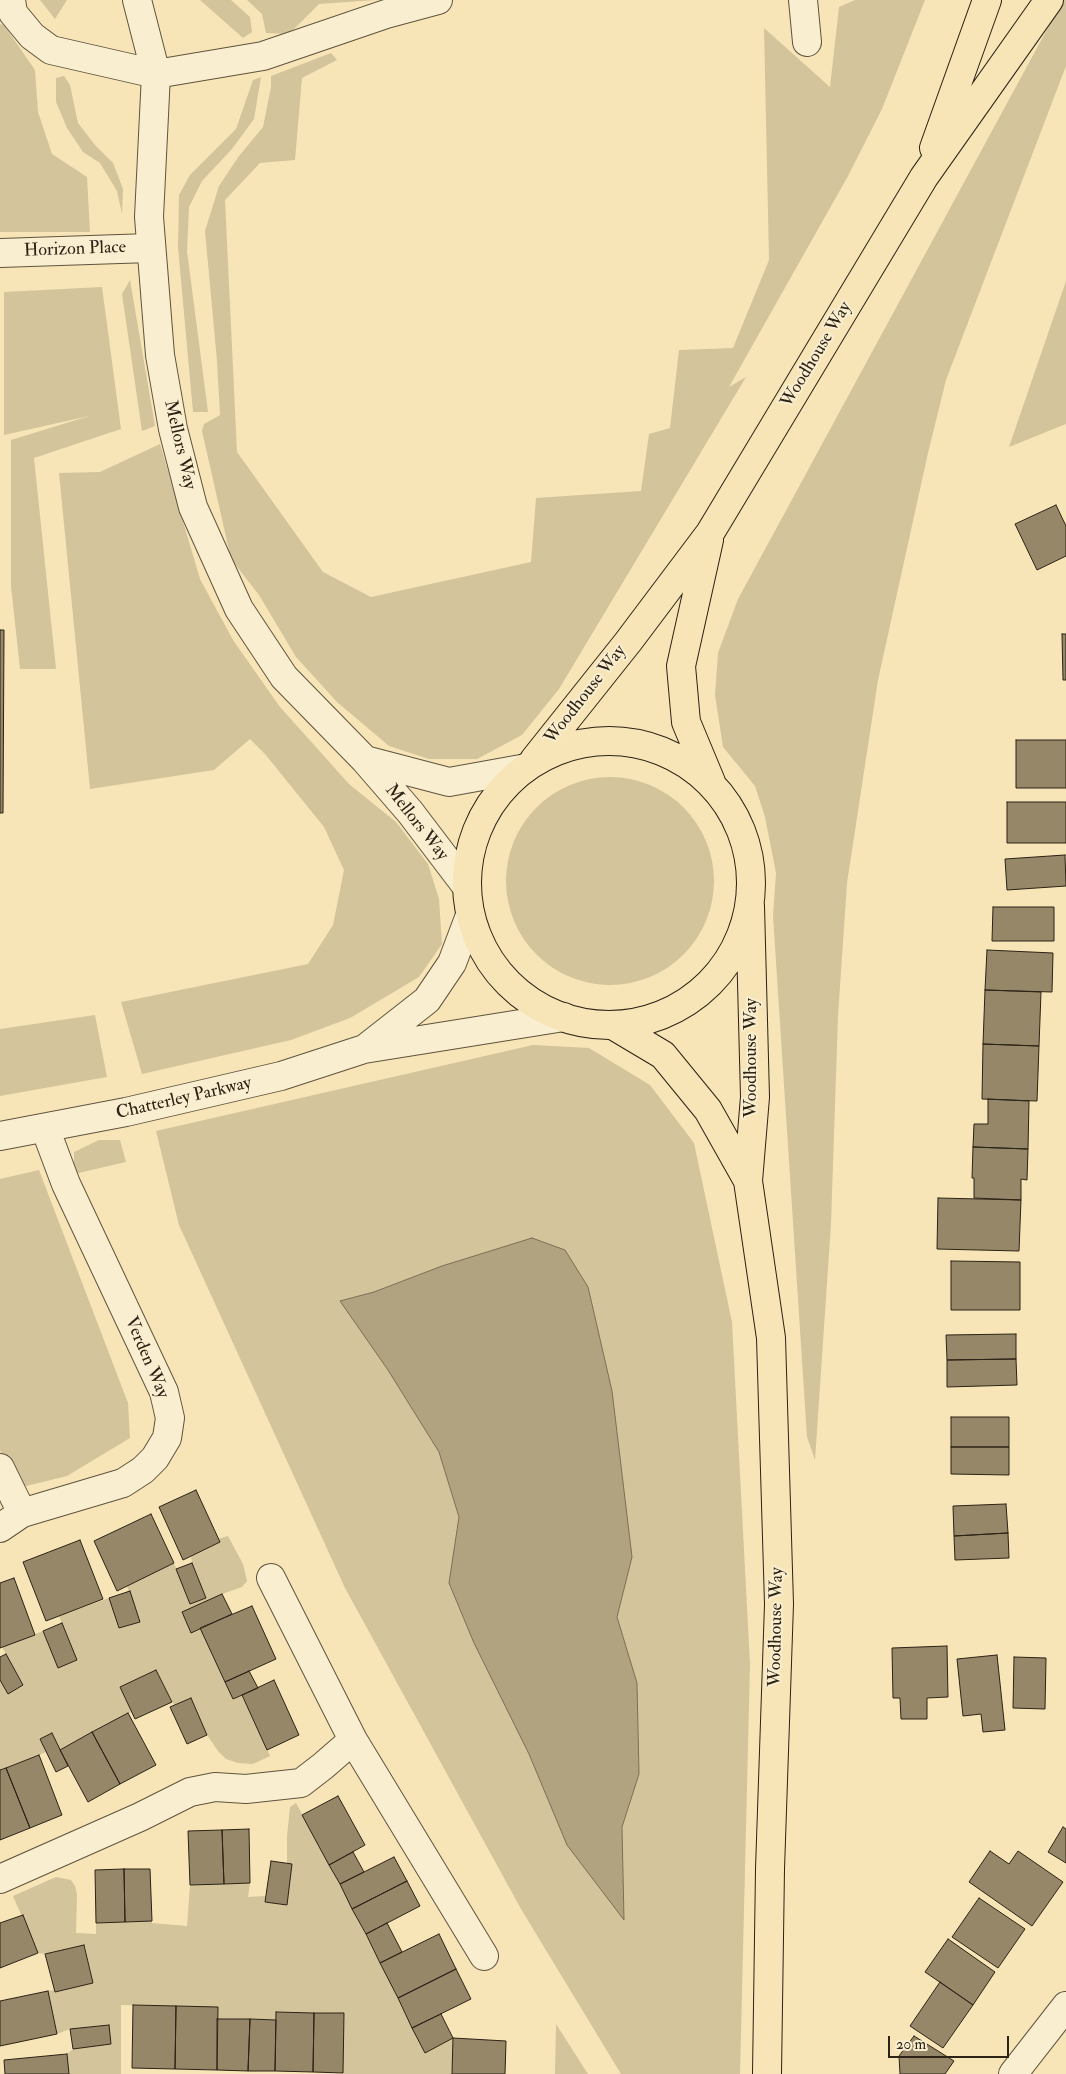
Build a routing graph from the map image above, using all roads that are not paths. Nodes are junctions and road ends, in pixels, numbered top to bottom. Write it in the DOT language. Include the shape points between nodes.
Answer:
graph roads {
  1 [pos="11,0"];
  2 [pos="137,0"];
  3 [pos="438,0"];
  4 [pos="803,0"];
  5 [pos="987,0"];
  6 [pos="1049,0"];
  7 [pos="807,42"];
  8 [pos="156,74"];
  9 [pos="924,177"];
  10 [pos="150,248"];
  11 [pos="0,253"];
  12 [pos="710,533"];
  13 [pos="364,760"];
  14 [pos="528,765"];
  15 [pos="712,783"];
  16 [pos="467,887"];
  17 [pos="750,906"];
  18 [pos="469,918"];
  19 [pos="564,1017"];
  20 [pos="616,1026"];
  21 [pos="364,1049"];
  22 [pos="45,1128"];
  23 [pos="0,1136"];
  24 [pos="748,1181"];
  25 [pos="0,1468"];
  26 [pos="22,1513"];
  27 [pos="0,1528"];
  28 [pos="272,1578"];
  29 [pos="353,1740"];
  30 [pos="0,1879"];
  31 [pos="484,1956"];
  32 [pos="1066,2006"];
  33 [pos="767,2074"];
  34 [pos="1014,2074"];
  1 -- 8 [label="street" via="13,13 32,36 51,50"];
  2 -- 8 [label="street, Mellors Way"];
  3 -- 8 [label="street" via="386,14 263,56"];
  4 -- 7 [label="street"];
  5 -- 9 [label="main road, Woodhouse Way"];
  6 -- 9 [label="main road, Woodhouse Way"];
  8 -- 10 [label="street, Mellors Way"];
  9 -- 12 [label="main road, Woodhouse Way"];
  10 -- 11 [label="street, Horizon Place"];
  10 -- 13 [label="street, Mellors Way" via="160,355 173,429 193,507 239,609 279,669"];
  12 -- 14 [label="main road, Woodhouse Way" via="628,642"];
  12 -- 15 [label="main road, Woodhouse Way" via="681,666 686,722"];
  13 -- 14 [label="street, Mellors Way" via="449,782"];
  13 -- 16 [label="street, Mellors Way" via="410,812"];
  14 -- 15 [label="main road" via="584,742 628,741 654,747 681,759"];
  14 -- 16 [label="main road, Woodhouse Way" via="496,793 477,826 470,852"];
  15 -- 17 [label="main road, Woodhouse Way" via="728,803 742,830 750,856"];
  16 -- 18 [label="main road, Woodhouse Way"];
  17 -- 20 [label="main road" via="737,946 713,981 682,1006 655,1019"];
  17 -- 24 [label="main road, Woodhouse Way" via="755,1096"];
  18 -- 19 [label="main road, Woodhouse Way" via="484,954 501,977 524,998"];
  18 -- 21 [label="street" via="452,963 427,1000"];
  19 -- 20 [label="main road, Woodhouse Way" via="588,1024"];
  19 -- 21 [label="street"];
  20 -- 24 [label="main road, Woodhouse Way" via="663,1055 708,1110"];
  21 -- 22 [label="street, Chatterley Parkway" via="281,1076"];
  22 -- 23 [label="street, Chatterley Parkway"];
  22 -- 26 [label="street, Verden Way" via="66,1184 164,1392 170,1418 167,1438 155,1458 123,1483"];
  24 -- 33 [label="main road, Woodhouse Way" via="771,1338 779,1604"];
  25 -- 26 [label="street"];
  26 -- 27 [label="street, Verden Way"];
  28 -- 29 [label="street"];
  29 -- 30 [label="street" via="300,1783 246,1790 215,1787 190,1792"];
  29 -- 31 [label="street"];
  32 -- 34 [label="street"];
}
